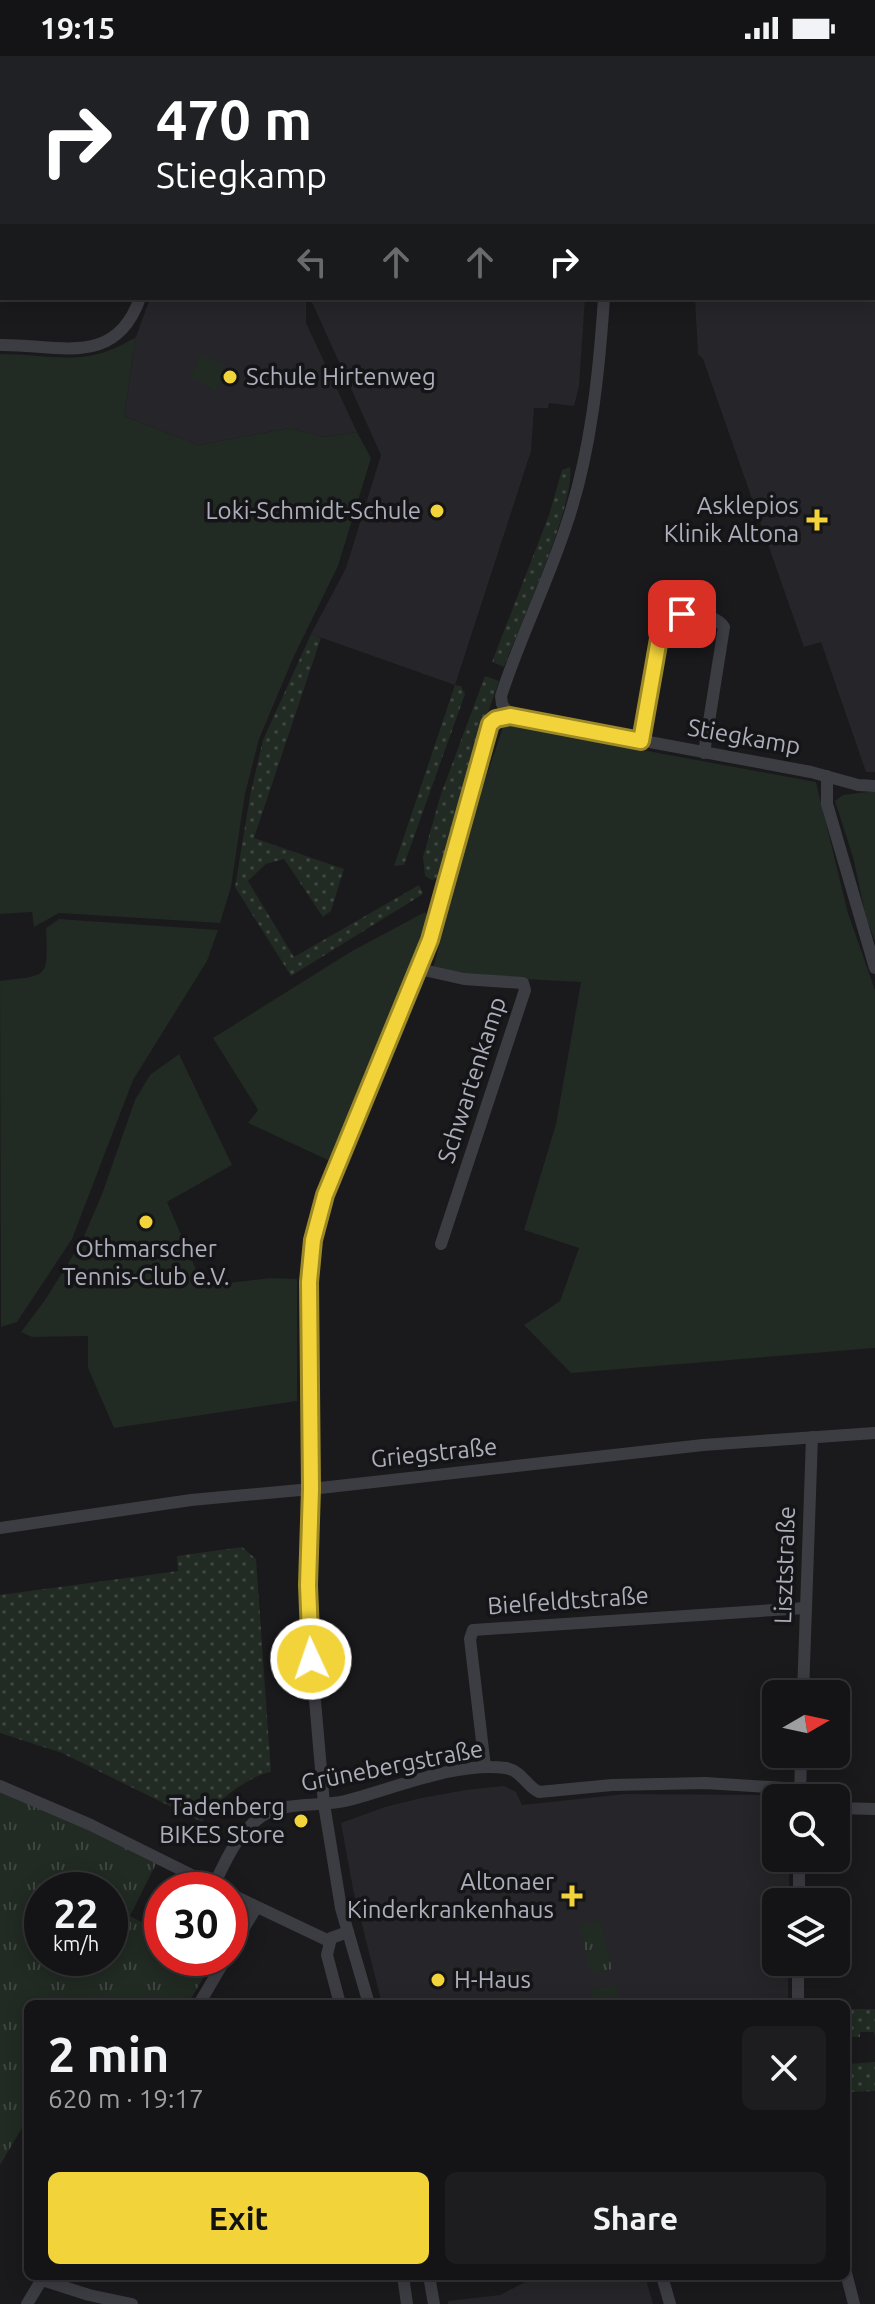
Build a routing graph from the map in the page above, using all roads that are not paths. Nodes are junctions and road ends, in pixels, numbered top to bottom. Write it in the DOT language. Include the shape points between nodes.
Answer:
graph roads {
  1 [pos="139,300"];
  2 [pos="604,300"];
  3 [pos="0,345"];
  4 [pos="510,716"];
  5 [pos="641,741"];
  6 [pos="704,753"];
  7 [pos="827,776"];
  8 [pos="875,786"];
  9 [pos="875,968"];
  10 [pos="419,969"];
  11 [pos="441,1244"];
  12 [pos="875,1433"];
  13 [pos="812,1437"];
  14 [pos="311,1489"];
  15 [pos="0,1528"];
  16 [pos="805,1608"];
  17 [pos="803,1680"];
  18 [pos="485,1767"];
  19 [pos="0,1786"];
  20 [pos="762,1790"];
  21 [pos="324,1804"];
  22 [pos="850,1808"];
  23 [pos="875,1809"];
  24 [pos="186,1872"];
  25 [pos="223,1872"];
  26 [pos="248,1904"];
  27 [pos="256,1908"];
  28 [pos="248,1921"];
  29 [pos="348,1932"];
  30 [pos="329,1941"];
  31 [pos="215,1976"];
  32 [pos="798,1976"];
  33 [pos="201,2000"];
  34 [pos="339,2000"];
  35 [pos="368,2000"];
  36 [pos="798,2000"];
  37 [pos="42,2280"];
  38 [pos="48,2280"];
  39 [pos="404,2280"];
  40 [pos="430,2280"];
  41 [pos="663,2280"];
  42 [pos="848,2280"];
  43 [pos="27,2304"];
  44 [pos="132,2304"];
  45 [pos="407,2304"];
  46 [pos="434,2304"];
  47 [pos="670,2304"];
  48 [pos="854,2304"];
  1 -- 3 [label="street" via="124,329 96,345"];
  2 -- 4 [label="street" via="579,478 568,522 501,696"];
  4 -- 5 [label="street, Stiegkamp"];
  4 -- 10 [label="street" via="490,724"];
  5 -- 6 [label="street, Stiegkamp"];
  5 -- 6 [label="street" via="663,626 682,614 695,615 718,620 724,627"];
  6 -- 7 [label="street, Stiegkamp"];
  7 -- 8 [label="street, Stiegkamp"];
  7 -- 9 [label="street" via="827,804"];
  10 -- 11 [label="street, Schwartenkamp" via="523,983 525,990"];
  10 -- 14 [label="street" via="325,1195 313,1240"];
  12 -- 13 [label="street, Griegstraße"];
  13 -- 14 [label="street, Griegstraße"];
  13 -- 16 [label="street, Lisztstraße"];
  14 -- 15 [label="street, Griegstraße" via="191,1500"];
  14 -- 21 [label="street" via="309,1631"];
  16 -- 17 [label="street, Lisztstraße"];
  16 -- 18 [label="street, Bielfeldtstraße" via="473,1630"];
  18 -- 20 [label="street, Grünebergstraße" via="509,1768 539,1792 705,1783"];
  18 -- 21 [label="street, Grünebergstraße"];
  19 -- 24 [label="street"];
  21 -- 25 [label="street, Grünebergstraße" via="262,1816 229,1853"];
  21 -- 29 [label="street"];
  22 -- 23 [label="street"];
  26 -- 27 [label="street"];
  27 -- 28 [label="street"];
  27 -- 30 [label="street"];
  29 -- 30 [label="street"];
  29 -- 35 [label="street"];
  30 -- 34 [label="street" via="327,1955"];
  31 -- 33 [label="street"];
  32 -- 36 [label="street"];
  37 -- 43 [label="street"];
  38 -- 44 [label="street"];
  39 -- 45 [label="street"];
  40 -- 46 [label="street"];
  41 -- 47 [label="street"];
  42 -- 48 [label="street"];
}
